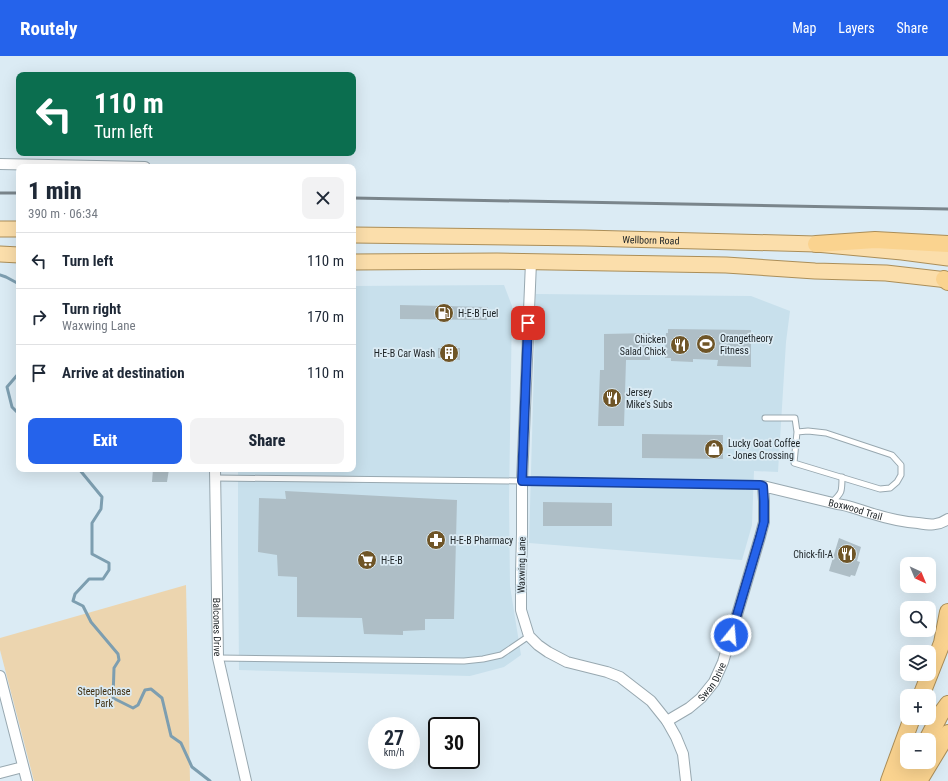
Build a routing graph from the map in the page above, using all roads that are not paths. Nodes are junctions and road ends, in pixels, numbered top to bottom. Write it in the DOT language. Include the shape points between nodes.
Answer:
graph roads {
  1 [pos="0,164"];
  2 [pos="16,164"];
  3 [pos="0,229"];
  4 [pos="16,229"];
  5 [pos="356,235"];
  6 [pos="816,244"];
  7 [pos="948,244"];
  8 [pos="0,254"];
  9 [pos="16,255"];
  10 [pos="948,258"];
  11 [pos="356,262"];
  12 [pos="531,262"];
  13 [pos="947,280"];
  14 [pos="764,418"];
  15 [pos="797,432"];
  16 [pos="216,474"];
  17 [pos="842,477"];
  18 [pos="522,481"];
  19 [pos="763,486"];
  20 [pos="835,503"];
  21 [pos="948,519"];
  22 [pos="948,612"];
  23 [pos="529,636"];
  24 [pos="218,658"];
  25 [pos="0,676"];
  26 [pos="924,689"];
  27 [pos="948,704"];
  28 [pos="667,721"];
  29 [pos="909,725"];
  30 [pos="931,733"];
  31 [pos="948,733"];
  32 [pos="23,767"];
  33 [pos="910,769"];
  34 [pos="0,773"];
  35 [pos="27,781"];
  36 [pos="246,781"];
  37 [pos="686,781"];
  38 [pos="889,781"];
  39 [pos="904,781"];
  40 [pos="919,781"];
  1 -- 2 [label="street"];
  3 -- 4 [label="main road"];
  5 -- 6 [label="main road, Wellborn Road"];
  6 -- 7 [label="highway" via="875,240"];
  6 -- 10 [label="main road, Wellborn Road"];
  8 -- 9 [label="main road"];
  11 -- 12 [label="main road"];
  12 -- 13 [label="main road" via="726,265 886,273"];
  12 -- 18 [label="street, Waxwing Lane"];
  14 -- 15 [label="lane" via="795,418"];
  15 -- 17 [label="lane" via="794,462"];
  15 -- 17 [label="lane" via="826,433 892,455 901,465 901,475 890,488 880,489"];
  16 -- 18 [label="lane"];
  16 -- 24 [label="street, Balcones Drive"];
  17 -- 20 [label="lane" via="842,488"];
  18 -- 19 [label="lane"];
  18 -- 23 [label="street, Waxwing Lane" via="521,610"];
  19 -- 20 [label="street, Boxwood Trail"];
  19 -- 28 [label="street, Swan Drive" via="764,522 723,662 714,682 701,698"];
  20 -- 21 [label="street, Boxwood Trail" via="907,522 929,525 942,524"];
  22 -- 26 [label="highway" via="942,642"];
  23 -- 24 [label="lane" via="501,654 483,659"];
  23 -- 28 [label="street" via="548,652 568,662 620,677 651,701"];
  24 -- 36 [label="street, Balcones Drive"];
  25 -- 32 [label="street"];
  27 -- 30 [label="highway"];
  28 -- 37 [label="street" via="683,754"];
  29 -- 38 [label="highway"];
  31 -- 40 [label="highway"];
  32 -- 34 [label="street"];
  32 -- 35 [label="street"];
  33 -- 39 [label="highway"];
}
